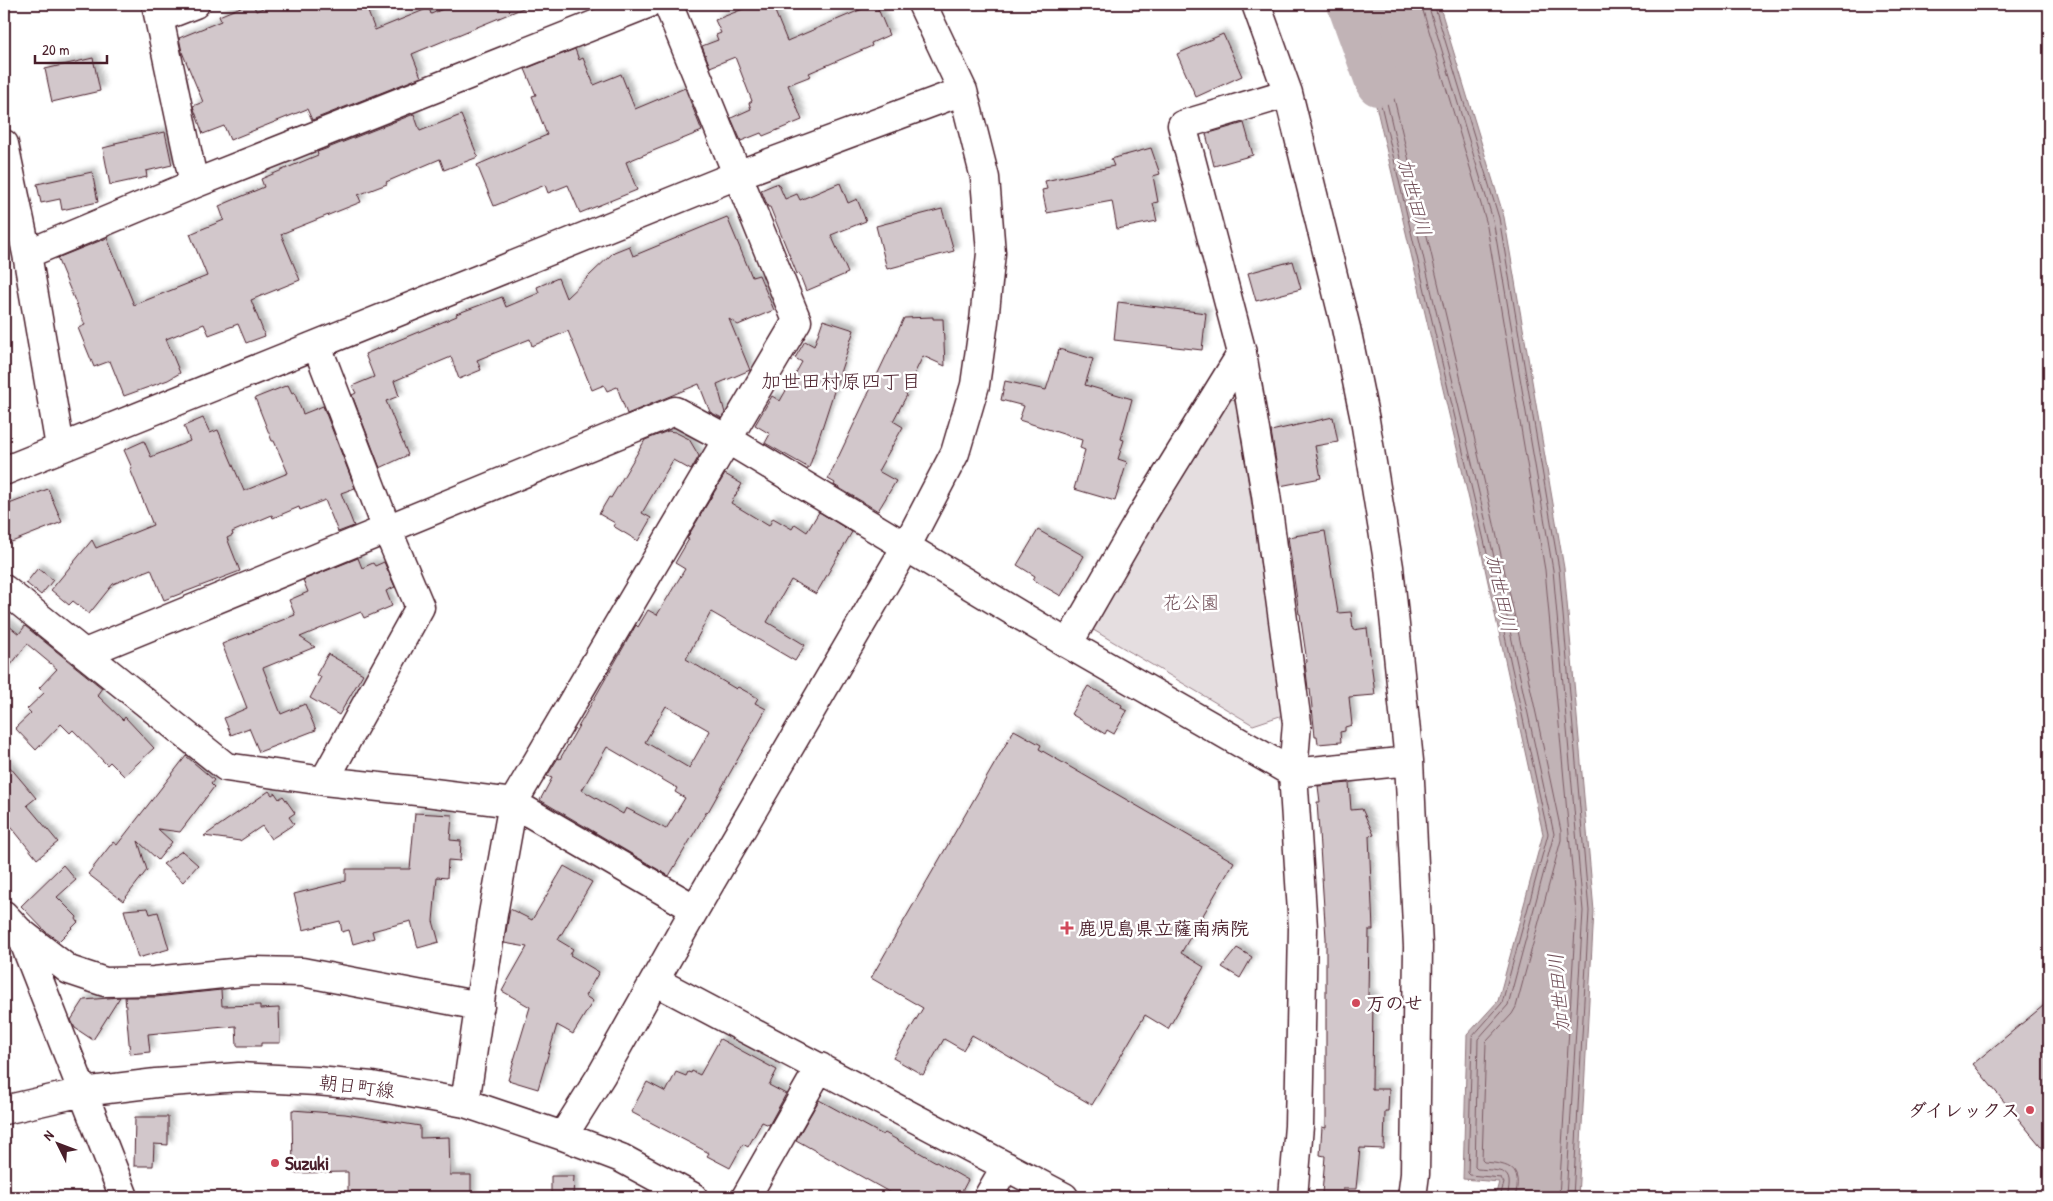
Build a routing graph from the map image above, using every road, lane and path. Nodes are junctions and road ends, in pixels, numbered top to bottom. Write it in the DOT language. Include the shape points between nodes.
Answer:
graph roads {
  1 [pos="195,4"];
  2 [pos="647,4"];
  3 [pos="668,4"];
  4 [pos="922,4"];
  5 [pos="1256,4"];
  6 [pos="158,11"];
  7 [pos="963,91"];
  8 [pos="1288,93"];
  9 [pos="4,144"];
  10 [pos="737,175"];
  11 [pos="194,184"];
  12 [pos="27,254"];
  13 [pos="317,346"];
  14 [pos="1242,353"];
  15 [pos="727,438"];
  16 [pos="60,447"];
  17 [pos="4,471"];
  18 [pos="387,529"];
  19 [pos="906,547"];
  20 [pos="4,589"];
  21 [pos="1068,644"];
  22 [pos="85,652"];
  23 [pos="1409,761"];
  24 [pos="1294,773"];
  25 [pos="324,781"];
  26 [pos="513,803"];
  27 [pos="695,908"];
  28 [pos="12,923"];
  29 [pos="655,981"];
  30 [pos="480,1006"];
  31 [pos="820,1067"];
  32 [pos="83,1092"];
  33 [pos="465,1103"];
  34 [pos="4,1110"];
  35 [pos="563,1136"];
  36 [pos="1006,1166"];
  37 [pos="124,1197"];
  38 [pos="693,1197"];
  39 [pos="746,1197"];
  40 [pos="988,1197"];
  41 [pos="1064,1197"];
  42 [pos="1292,1197"];
  43 [pos="1412,1197"];
  1 -- 6 [label="street"];
  2 -- 11 [label="street"];
  3 -- 10 [label="street"];
  4 -- 7 [label="street"];
  5 -- 8 [label="street"];
  6 -- 11 [label="street"];
  7 -- 10 [label="street"];
  7 -- 19 [label="street" via="985,178 991,253 984,321 975,385 955,453"];
  8 -- 14 [label="street" via="1182,125"];
  8 -- 23 [label="street" via="1346,328 1365,420 1389,567"];
  9 -- 12 [label="street"];
  10 -- 13 [label="street"];
  10 -- 15 [label="street" via="797,322"];
  11 -- 12 [label="street"];
  12 -- 16 [label="street"];
  13 -- 16 [label="street"];
  13 -- 18 [label="street"];
  14 -- 21 [label="street" via="1144,512"];
  14 -- 24 [label="street" via="1266,495 1297,723"];
  15 -- 18 [label="street" via="674,411"];
  15 -- 19 [label="street"];
  15 -- 26 [label="street"];
  16 -- 17 [label="street"];
  18 -- 22 [label="street"];
  18 -- 25 [label="street" via="420,607"];
  19 -- 21 [label="street"];
  19 -- 27 [label="street"];
  20 -- 22 [label="street"];
  21 -- 24 [label="street"];
  22 -- 25 [label="street" via="226,767"];
  23 -- 24 [label="street"];
  23 -- 43 [label="street" via="1418,947 1416,1174"];
  24 -- 42 [label="street" via="1303,928 1299,1126"];
  25 -- 26 [label="street"];
  26 -- 27 [label="street"];
  26 -- 30 [label="street"];
  27 -- 29 [label="street"];
  28 -- 30 [label="street" via="69,970 105,982 154,981 252,971 302,972"];
  28 -- 32 [label="street"];
  29 -- 31 [label="street"];
  29 -- 35 [label="street"];
  30 -- 33 [label="street"];
  31 -- 36 [label="street"];
  31 -- 39 [label="street"];
  32 -- 33 [label="street, 朝日町線" via="156,1082 239,1077 372,1086"];
  32 -- 34 [label="street, 朝日町線"];
  32 -- 37 [label="street"];
  33 -- 35 [label="street, 朝日町線"];
  35 -- 38 [label="street, 朝日町線" via="621,1158"];
  36 -- 40 [label="street"];
  36 -- 41 [label="street"];
}
